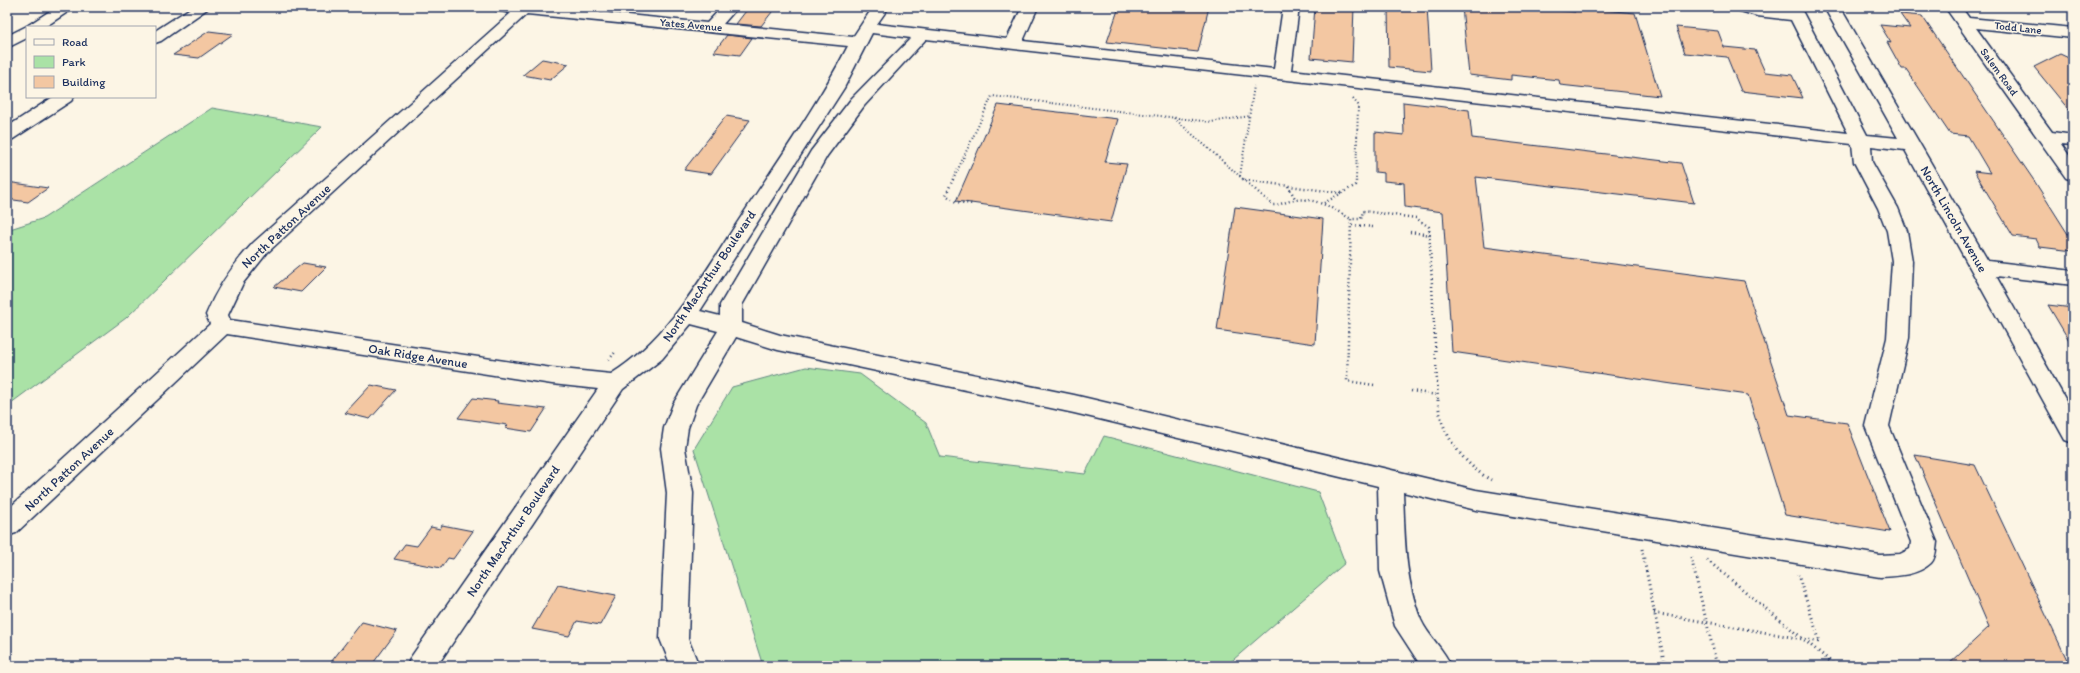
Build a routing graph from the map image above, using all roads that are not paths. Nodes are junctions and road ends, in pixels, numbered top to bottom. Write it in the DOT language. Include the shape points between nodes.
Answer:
graph roads {
  1 [pos="67,7"];
  2 [pos="202,7"];
  3 [pos="500,7"];
  4 [pos="730,7"];
  5 [pos="881,7"];
  6 [pos="1030,7"];
  7 [pos="1290,7"];
  8 [pos="1742,7"];
  9 [pos="1832,7"];
  10 [pos="1953,7"];
  11 [pos="524,8"];
  12 [pos="1794,12"];
  13 [pos="1964,22"];
  14 [pos="36,26"];
  15 [pos="712,27"];
  16 [pos="26,32"];
  17 [pos="2073,33"];
  18 [pos="921,34"];
  19 [pos="862,35"];
  20 [pos="156,37"];
  21 [pos="7,43"];
  22 [pos="1013,44"];
  23 [pos="1282,74"];
  24 [pos="63,98"];
  25 [pos="7,135"];
  26 [pos="2046,137"];
  27 [pos="1861,140"];
  28 [pos="2073,140"];
  29 [pos="1912,145"];
  30 [pos="2073,174"];
  31 [pos="1981,266"];
  32 [pos="2073,278"];
  33 [pos="686,316"];
  34 [pos="222,326"];
  35 [pos="731,327"];
  36 [pos="615,382"];
  37 [pos="2073,434"];
  38 [pos="1390,480"];
  39 [pos="7,526"];
  40 [pos="421,666"];
  41 [pos="685,666"];
  42 [pos="1437,666"];
  1 -- 14 [label="street"];
  2 -- 20 [label="street"];
  3 -- 11 [label="street, Yates Avenue"];
  4 -- 15 [label="street"];
  5 -- 19 [label="street, North MacArthur Boulevard"];
  6 -- 22 [label="street"];
  7 -- 23 [label="street"];
  8 -- 12 [label="street" via="1757,11"];
  9 -- 29 [label="street, North Lincoln Avenue"];
  10 -- 13 [label="street, Salem Road"];
  11 -- 15 [label="street, Yates Avenue"];
  11 -- 34 [label="street, North Patton Avenue" via="260,248 236,274 225,293 217,315"];
  12 -- 27 [label="street"];
  13 -- 17 [label="street, Todd Lane"];
  13 -- 26 [label="street, Salem Road"];
  15 -- 19 [label="street, Yates Avenue"];
  16 -- 21 [label="street"];
  18 -- 19 [label="street, Yates Avenue"];
  18 -- 22 [label="street, Yates Avenue"];
  18 -- 35 [label="street" via="858,102 818,155 731,305"];
  19 -- 33 [label="street, North MacArthur Boulevard" via="835,88"];
  22 -- 23 [label="street, Yates Avenue"];
  23 -- 27 [label="street, Yates Avenue"];
  24 -- 25 [label="street"];
  26 -- 28 [label="street"];
  26 -- 30 [label="street, Salem Road"];
  27 -- 29 [label="street, Yates Avenue"];
  27 -- 38 [label="street" via="1863,162 1888,208 1897,231 1902,261 1898,338 1877,426 1924,542 1922,555 1904,565 1880,566 1476,500"];
  29 -- 31 [label="street, North Lincoln Avenue"];
  31 -- 32 [label="street"];
  31 -- 37 [label="street, North Lincoln Avenue"];
  33 -- 35 [label="street"];
  33 -- 36 [label="street, North MacArthur Boulevard" via="646,362"];
  34 -- 36 [label="street, Oak Ridge Avenue" via="552,376"];
  34 -- 39 [label="street, North Patton Avenue"];
  35 -- 38 [label="street" via="778,342 1074,404"];
  35 -- 41 [label="street" via="685,404 676,428 673,448 680,492 674,639"];
  36 -- 40 [label="street, North MacArthur Boulevard"];
  38 -- 42 [label="street" via="1393,571 1409,626"];
}
